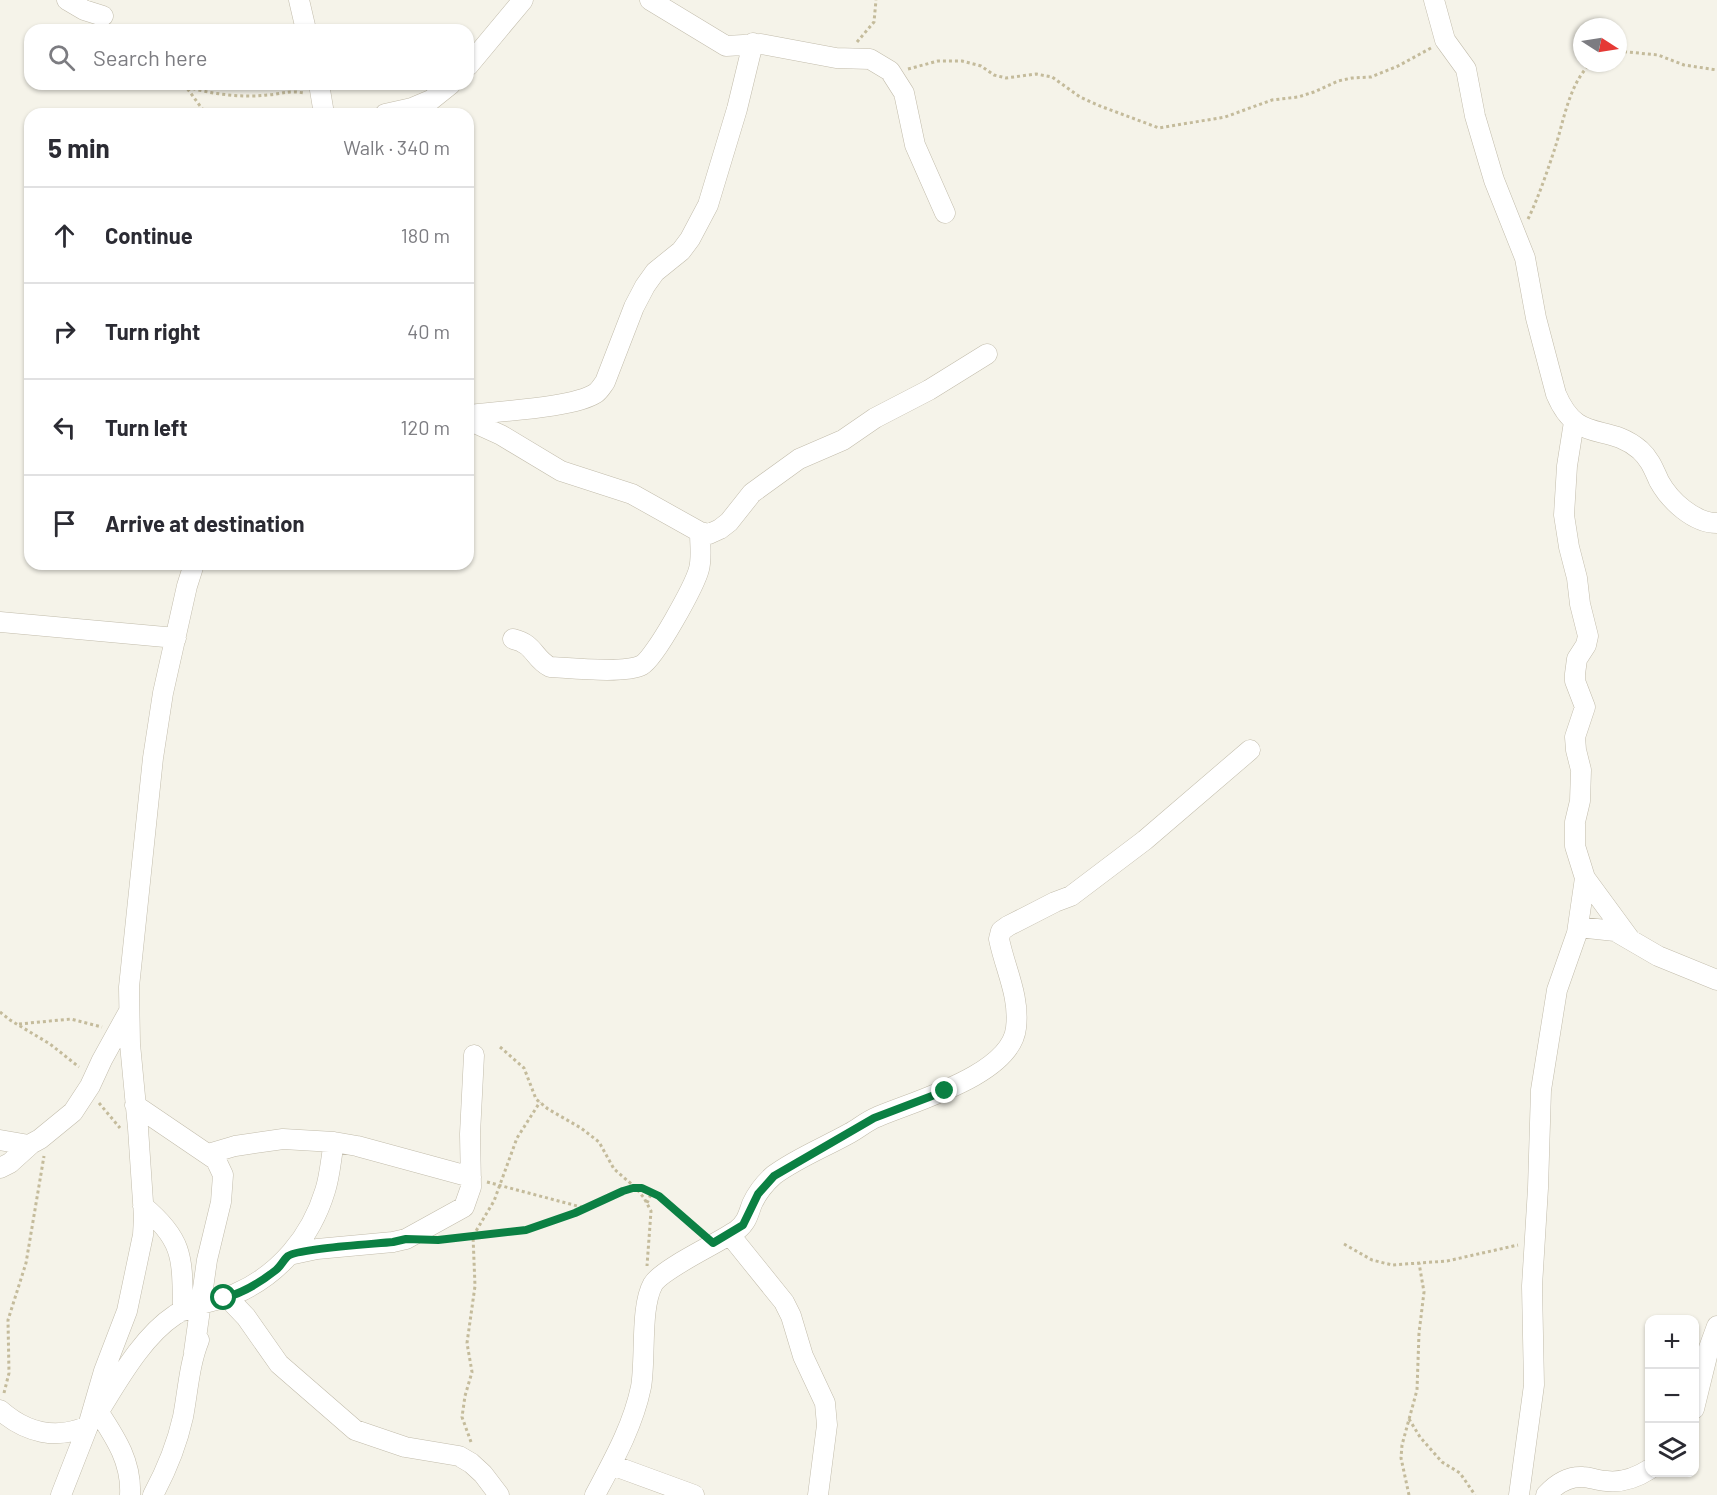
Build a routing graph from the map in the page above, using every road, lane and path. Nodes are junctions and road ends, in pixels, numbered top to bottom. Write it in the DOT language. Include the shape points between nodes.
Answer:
graph roads {
  1 [pos="67,0"];
  2 [pos="299,0"];
  3 [pos="523,0"];
  4 [pos="650,0"];
  5 [pos="876,0"];
  6 [pos="1434,0"];
  7 [pos="103,16"];
  8 [pos="305,24"];
  9 [pos="1445,40"];
  10 [pos="753,43"];
  11 [pos="1627,52"];
  12 [pos="848,58"];
  13 [pos="474,59"];
  14 [pos="1717,70"];
  15 [pos="891,72"];
  16 [pos="1583,72"];
  17 [pos="189,90"];
  18 [pos="211,90"];
  19 [pos="444,90"];
  20 [pos="321,98"];
  21 [pos="202,108"];
  22 [pos="412,108"];
  23 [pos="945,213"];
  24 [pos="1518,241"];
  25 [pos="987,354"];
  26 [pos="474,414"];
  27 [pos="1574,422"];
  28 [pos="474,423"];
  29 [pos="1717,523"];
  30 [pos="700,532"];
  31 [pos="192,570"];
  32 [pos="0,622"];
  33 [pos="176,638"];
  34 [pos="513,639"];
  35 [pos="1250,750"];
  36 [pos="1585,878"];
  37 [pos="1578,927"];
  38 [pos="1629,938"];
  39 [pos="1717,980"];
  40 [pos="129,1011"];
  41 [pos="0,1012"];
  42 [pos="17,1024"];
  43 [pos="117,1033"];
  44 [pos="500,1047"];
  45 [pos="474,1055"];
  46 [pos="91,1084"];
  47 [pos="540,1102"];
  48 [pos="135,1105"];
  49 [pos="39,1138"];
  50 [pos="0,1140"];
  51 [pos="334,1142"];
  52 [pos="139,1154"];
  53 [pos="208,1154"];
  54 [pos="0,1168"];
  55 [pos="471,1178"];
  56 [pos="499,1185"];
  57 [pos="636,1188"];
  58 [pos="652,1192"];
  59 [pos="647,1203"];
  60 [pos="143,1206"];
  61 [pos="587,1208"];
  62 [pos="473,1236"];
  63 [pos="722,1239"];
  64 [pos="438,1240"];
  65 [pos="1534,1242"];
  66 [pos="1344,1244"];
  67 [pos="289,1255"];
  68 [pos="1419,1263"];
  69 [pos="653,1284"];
  70 [pos="226,1298"];
  71 [pos="192,1308"];
  72 [pos="1717,1326"];
  73 [pos="194,1352"];
  74 [pos="1699,1391"];
  75 [pos="1,1404"];
  76 [pos="93,1414"];
  77 [pos="1409,1419"];
  78 [pos="612,1465"];
  79 [pos="477,1468"];
  80 [pos="1645,1472"];
  81 [pos="61,1495"];
  82 [pos="129,1495"];
  83 [pos="153,1495"];
  84 [pos="499,1495"];
  85 [pos="595,1495"];
  86 [pos="694,1495"];
  87 [pos="818,1495"];
  88 [pos="1409,1495"];
  89 [pos="1475,1495"];
  90 [pos="1519,1495"];
  91 [pos="1546,1495"];
  1 -- 7 [label="street"];
  2 -- 8 [label="street"];
  3 -- 13 [label="street"];
  4 -- 10 [label="street" via="726,46"];
  5 -- 12 [label="path" via="874,22"];
  6 -- 9 [label="street"];
  9 -- 15 [label="path" via="1371,77 1338,81 1314,92 1272,100 1225,117 1160,128 1080,97 1052,77 1036,74 1006,78 962,61"];
  9 -- 24 [label="street" via="1466,69 1494,180"];
  10 -- 12 [label="street"];
  10 -- 26 [label="street" via="708,205 681,251 655,272 645,286 598,392 568,402"];
  11 -- 14 [label="path" via="1658,55 1684,65"];
  12 -- 15 [label="street" via="870,59"];
  15 -- 23 [label="street" via="904,93 915,146"];
  16 -- 24 [label="path"];
  17 -- 21 [label="path"];
  18 -- 20 [label="path" via="243,95 283,91"];
  19 -- 22 [label="street"];
  24 -- 27 [label="street" via="1556,394"];
  25 -- 30 [label="street" via="843,440 799,459 752,493 720,529 710,534"];
  27 -- 29 [label="street" via="1638,448 1674,500 1701,521"];
  27 -- 36 [label="street" via="1564,515 1588,636 1575,674 1585,708 1574,744 1581,770 1574,834"];
  28 -- 30 [label="street" via="561,471 632,494"];
  30 -- 34 [label="street" via="696,579 659,646 642,665 624,670 550,667 526,643"];
  31 -- 33 [label="street"];
  32 -- 33 [label="street"];
  33 -- 40 [label="street" via="153,758"];
  35 -- 63 [label="street" via="1145,840 1071,896 1001,931 999,939 1014,988 1016,1030 998,1060 945,1091 874,1118 774,1176 758,1194 746,1221"];
  36 -- 37 [label="street"];
  36 -- 38 [label="street"];
  37 -- 38 [label="street" via="1611,929"];
  37 -- 65 [label="street" via="1557,990 1540,1090"];
  38 -- 39 [label="street" via="1658,956"];
  40 -- 43 [label="street"];
  40 -- 48 [label="street"];
  41 -- 42 [label="path"];
  42 -- 43 [label="path" via="71,1019"];
  42 -- 46 [label="path" via="76,1063"];
  43 -- 46 [label="street"];
  44 -- 47 [label="path" via="524,1068"];
  45 -- 55 [label="street"];
  46 -- 49 [label="street" via="73,1112"];
  46 -- 52 [label="path" via="105,1112"];
  47 -- 56 [label="path" via="517,1138"];
  47 -- 57 [label="path" via="599,1142 620,1176"];
  48 -- 52 [label="street"];
  48 -- 53 [label="street"];
  49 -- 50 [label="street" via="21,1145"];
  49 -- 54 [label="street"];
  49 -- 75 [label="path" via="26,1263 8,1320 9,1373"];
  51 -- 53 [label="street" via="283,1138"];
  51 -- 55 [label="street"];
  51 -- 67 [label="street" via="321,1204"];
  52 -- 60 [label="street"];
  53 -- 71 [label="street" via="216,1160 223,1175 221,1202"];
  55 -- 56 [label="path"];
  55 -- 67 [label="street" via="464,1207 406,1239"];
  56 -- 61 [label="path"];
  56 -- 62 [label="path" via="489,1212"];
  57 -- 58 [label="path"];
  57 -- 59 [label="path"];
  57 -- 61 [label="path"];
  58 -- 59 [label="path"];
  58 -- 63 [label="path"];
  59 -- 69 [label="path" via="651,1223 647,1269"];
  60 -- 71 [label="street" via="173,1237"];
  60 -- 76 [label="street" via="143,1235 127,1311 104,1371"];
  61 -- 62 [label="path" via="526,1230"];
  62 -- 64 [label="path"];
  62 -- 79 [label="path" via="475,1286 467,1342 472,1372 462,1417"];
  63 -- 69 [label="street"];
  63 -- 87 [label="street" via="784,1302 825,1403 827,1425"];
  65 -- 68 [label="path" via="1447,1261"];
  65 -- 90 [label="street" via="1534,1385"];
  66 -- 68 [label="path" via="1382,1263"];
  67 -- 70 [label="street" via="265,1278"];
  68 -- 77 [label="path" via="1424,1301 1417,1390"];
  69 -- 78 [label="street" via="647,1308 641,1386"];
  70 -- 71 [label="street"];
  70 -- 73 [label="street" via="211,1314"];
  70 -- 79 [label="street" via="246,1317 279,1364 356,1430 405,1447 459,1456"];
  71 -- 73 [label="street"];
  71 -- 76 [label="street" via="174,1315 155,1332"];
  72 -- 74 [label="street"];
  73 -- 83 [label="street" via="183,1417 163,1478"];
  75 -- 76 [label="street" via="12,1420 43,1432 73,1433"];
  76 -- 81 [label="street"];
  76 -- 82 [label="street" via="124,1456"];
  77 -- 88 [label="path" via="1401,1458"];
  77 -- 89 [label="path" via="1420,1437 1442,1462 1460,1473"];
  78 -- 85 [label="street"];
  78 -- 86 [label="street"];
  79 -- 84 [label="street"];
  80 -- 91 [label="street" via="1623,1481 1581,1476 1567,1479"];
}
